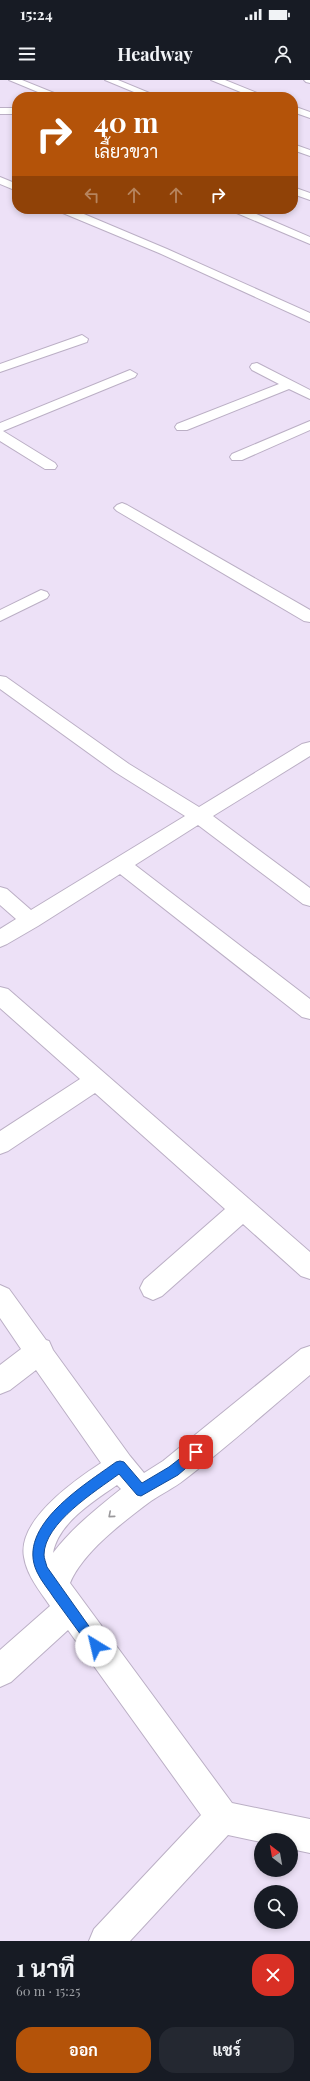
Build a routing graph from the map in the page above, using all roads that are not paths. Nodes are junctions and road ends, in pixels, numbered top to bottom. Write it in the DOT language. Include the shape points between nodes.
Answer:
graph roads {
  1 [pos="14,80"];
  2 [pos="110,80"];
  3 [pos="216,80"];
  4 [pos="46,92"];
  5 [pos="141,92"];
  6 [pos="248,92"];
  7 [pos="0,111"];
  8 [pos="12,111"];
  9 [pos="298,149"];
  10 [pos="310,153"];
  11 [pos="0,180"];
  12 [pos="12,186"];
  13 [pos="12,188"];
  14 [pos="0,190"];
  15 [pos="298,192"];
  16 [pos="310,197"];
  17 [pos="74,214"];
  18 [pos="248,214"];
  19 [pos="310,241"];
  20 [pos="310,318"];
  21 [pos="82,339"];
  22 [pos="258,367"];
  23 [pos="0,368"];
  24 [pos="130,374"];
  25 [pos="290,384"];
  26 [pos="310,395"];
  27 [pos="310,425"];
  28 [pos="182,427"];
  29 [pos="0,428"];
  30 [pos="0,435"];
  31 [pos="237,457"];
  32 [pos="50,466"];
  33 [pos="122,508"];
  34 [pos="41,595"];
  35 [pos="0,616"];
  36 [pos="310,617"];
  37 [pos="0,682"];
  38 [pos="309,748"];
  39 [pos="198,816"];
  40 [pos="121,864"];
  41 [pos="0,894"];
  42 [pos="310,899"];
  43 [pos="31,921"];
  44 [pos="0,939"];
  45 [pos="0,995"];
  46 [pos="310,1011"];
  47 [pos="96,1080"];
  48 [pos="0,1144"];
  49 [pos="242,1209"];
  50 [pos="310,1268"];
  51 [pos="153,1288"];
  52 [pos="0,1297"];
  53 [pos="40,1350"];
  54 [pos="310,1358"];
  55 [pos="0,1381"];
  56 [pos="120,1466"];
  57 [pos="141,1490"];
  58 [pos="61,1597"];
  59 [pos="0,1671"];
  60 [pos="222,1817"];
  61 [pos="310,1836"];
  62 [pos="106,1941"];
  1 -- 4 [label="street"];
  2 -- 5 [label="street"];
  3 -- 6 [label="street"];
  7 -- 8 [label="street"];
  9 -- 10 [label="street"];
  11 -- 12 [label="street"];
  13 -- 14 [label="street"];
  15 -- 16 [label="street"];
  17 -- 20 [label="street" via="163,251"];
  18 -- 19 [label="street"];
  21 -- 23 [label="street"];
  22 -- 25 [label="street"];
  24 -- 29 [label="street"];
  25 -- 26 [label="street"];
  25 -- 28 [label="street"];
  27 -- 31 [label="street"];
  30 -- 32 [label="street"];
  33 -- 36 [label="street"];
  34 -- 35 [label="street"];
  37 -- 39 [label="street" via="122,768"];
  38 -- 39 [label="street"];
  39 -- 40 [label="street"];
  39 -- 42 [label="street"];
  40 -- 43 [label="street"];
  40 -- 46 [label="street"];
  41 -- 43 [label="street"];
  43 -- 44 [label="street"];
  45 -- 47 [label="street"];
  47 -- 48 [label="street"];
  47 -- 49 [label="street"];
  49 -- 50 [label="street"];
  49 -- 51 [label="street"];
  52 -- 53 [label="street"];
  53 -- 55 [label="street"];
  53 -- 56 [label="street"];
  54 -- 57 [label="street" via="173,1471"];
  56 -- 57 [label="street"];
  56 -- 58 [label="street" via="65,1507 50,1525 42,1541 38,1554 42,1570"];
  57 -- 58 [label="street, one-way" via="75,1548 63,1564"];
  58 -- 59 [label="street"];
  58 -- 60 [label="street"];
  60 -- 61 [label="street"];
  60 -- 62 [label="street"];
}
